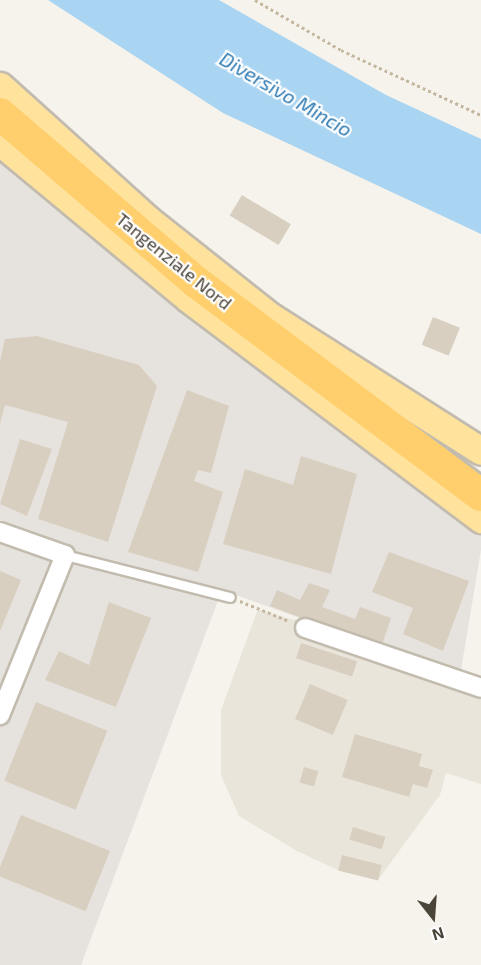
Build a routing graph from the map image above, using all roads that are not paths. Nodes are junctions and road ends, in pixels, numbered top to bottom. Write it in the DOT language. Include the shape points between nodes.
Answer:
graph roads {
  1 [pos="0,86"];
  2 [pos="0,114"];
  3 [pos="0,142"];
  4 [pos="354,398"];
  5 [pos="481,451"];
  6 [pos="481,472"];
  7 [pos="481,495"];
  8 [pos="481,519"];
  9 [pos="0,532"];
  10 [pos="64,555"];
  11 [pos="230,597"];
  12 [pos="305,627"];
  13 [pos="481,688"];
  14 [pos="0,715"];
  1 -- 5 [label="main road" via="146,218 271,317"];
  2 -- 4 [label="highway, Tangenziale Nord" via="196,282"];
  3 -- 8 [label="main road" via="189,299"];
  4 -- 6 [label="highway, Tangenziale Nord"];
  4 -- 7 [label="highway, Tangenziale Nord"];
  9 -- 10 [label="street"];
  10 -- 11 [label="lane"];
  10 -- 14 [label="street"];
  12 -- 13 [label="street"];
}
